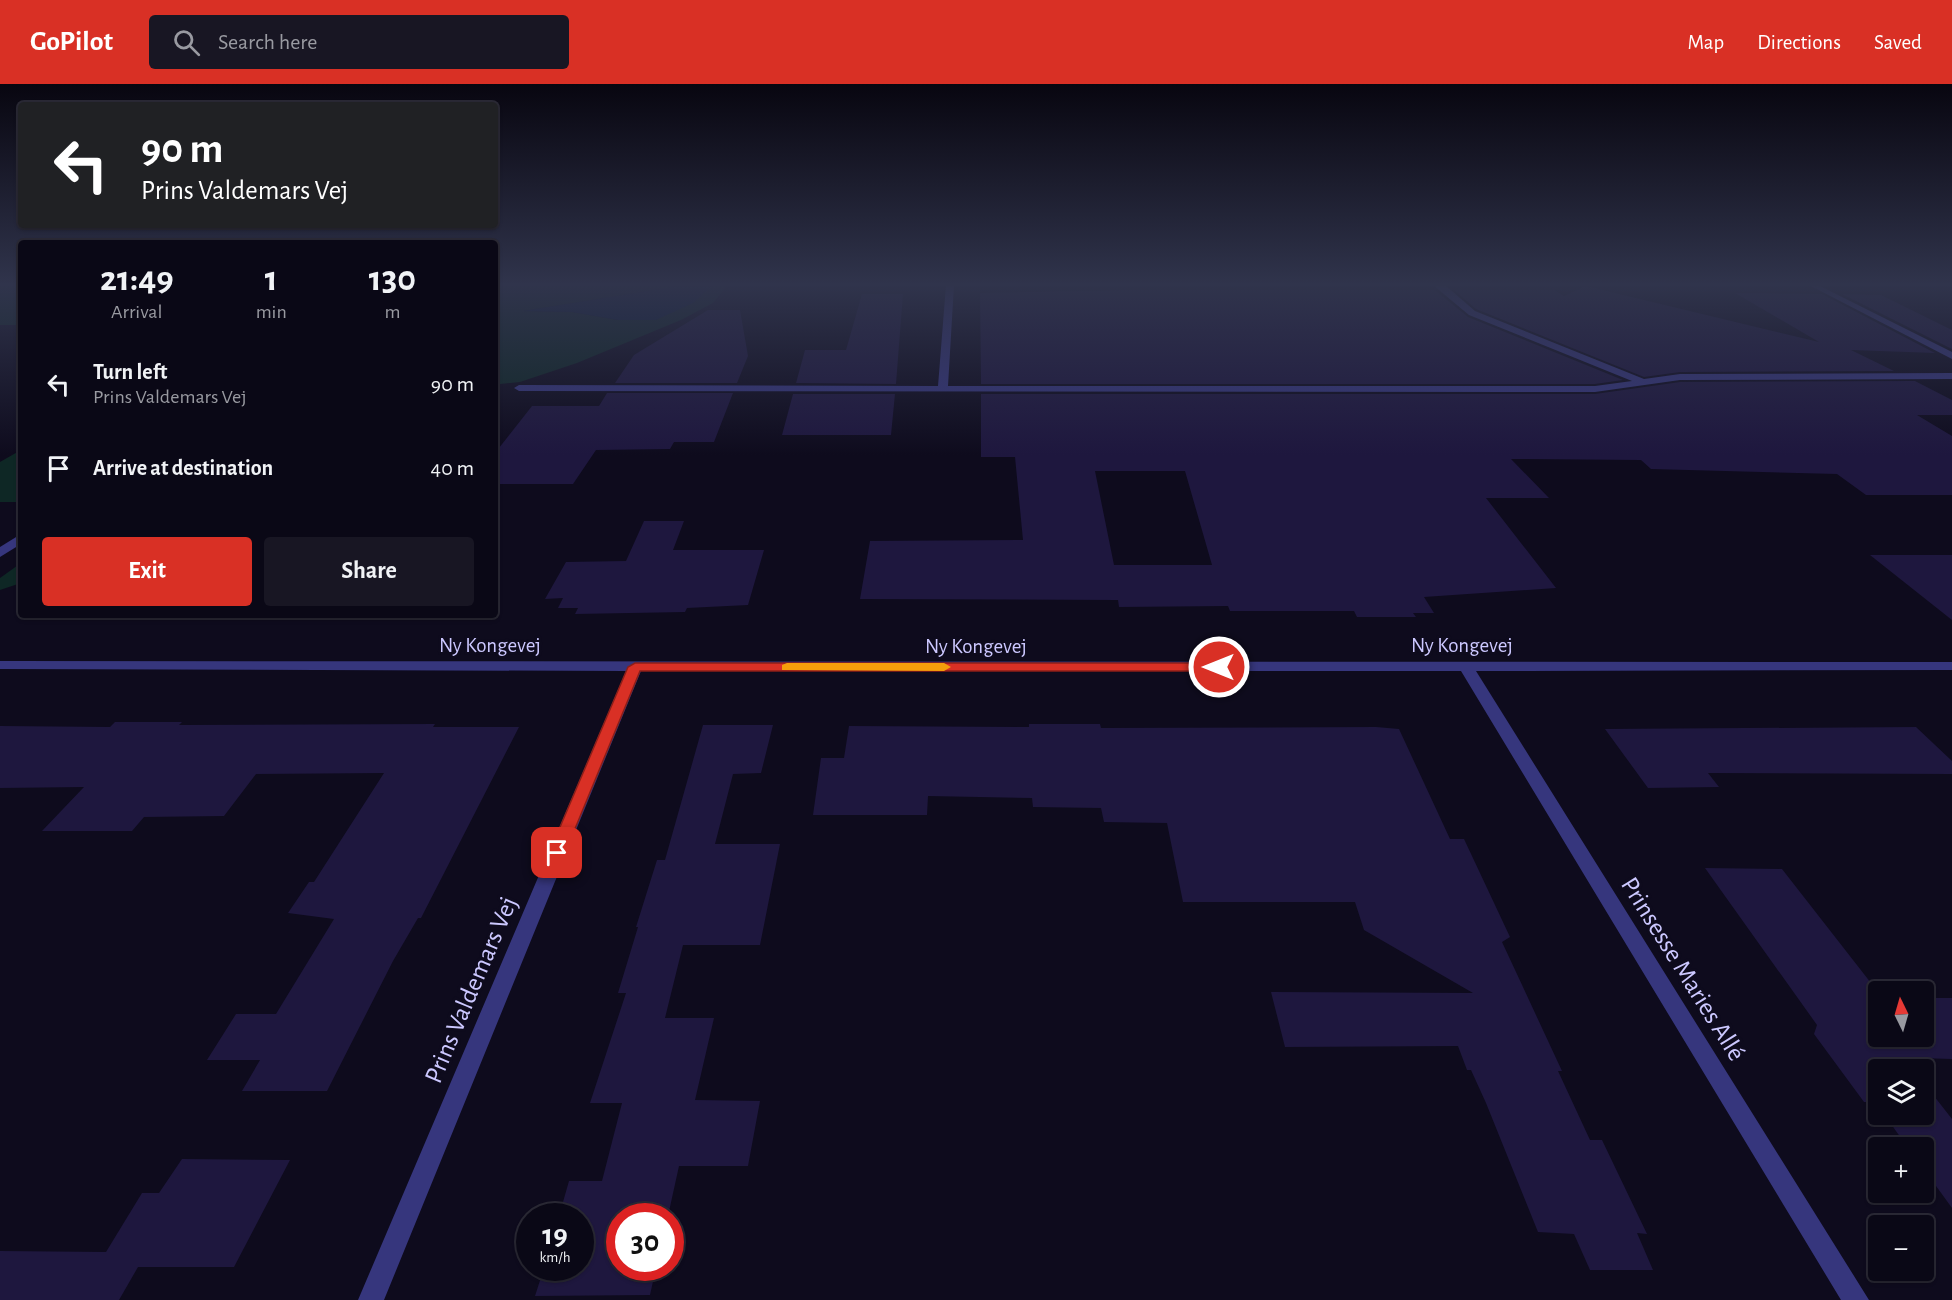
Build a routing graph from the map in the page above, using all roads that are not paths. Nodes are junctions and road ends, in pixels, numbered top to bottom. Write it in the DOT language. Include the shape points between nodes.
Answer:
graph roads {
  1 [pos="946,342"];
  2 [pos="1544,342"];
  3 [pos="1924,342"];
  4 [pos="1952,356"];
  5 [pos="1952,376"];
  6 [pos="1642,381"];
  7 [pos="519,388"];
  8 [pos="943,388"];
  9 [pos="18,540"];
  10 [pos="0,553"];
  11 [pos="0,665"];
  12 [pos="1465,665"];
  13 [pos="1952,666"];
  14 [pos="635,667"];
  15 [pos="371,1300"];
  16 [pos="1856,1300"];
  1 -- 8 [label="street"];
  2 -- 6 [label="street"];
  3 -- 4 [label="street"];
  5 -- 6 [label="street" via="1680,377"];
  6 -- 8 [label="street" via="1594,388"];
  7 -- 8 [label="street"];
  9 -- 10 [label="street"];
  11 -- 14 [label="street, Ny Kongevej"];
  12 -- 13 [label="street, Ny Kongevej"];
  12 -- 14 [label="street, Ny Kongevej"];
  12 -- 16 [label="street, Prinsesse Maries Allé"];
  14 -- 15 [label="street, Prins Valdemars Vej"];
}
